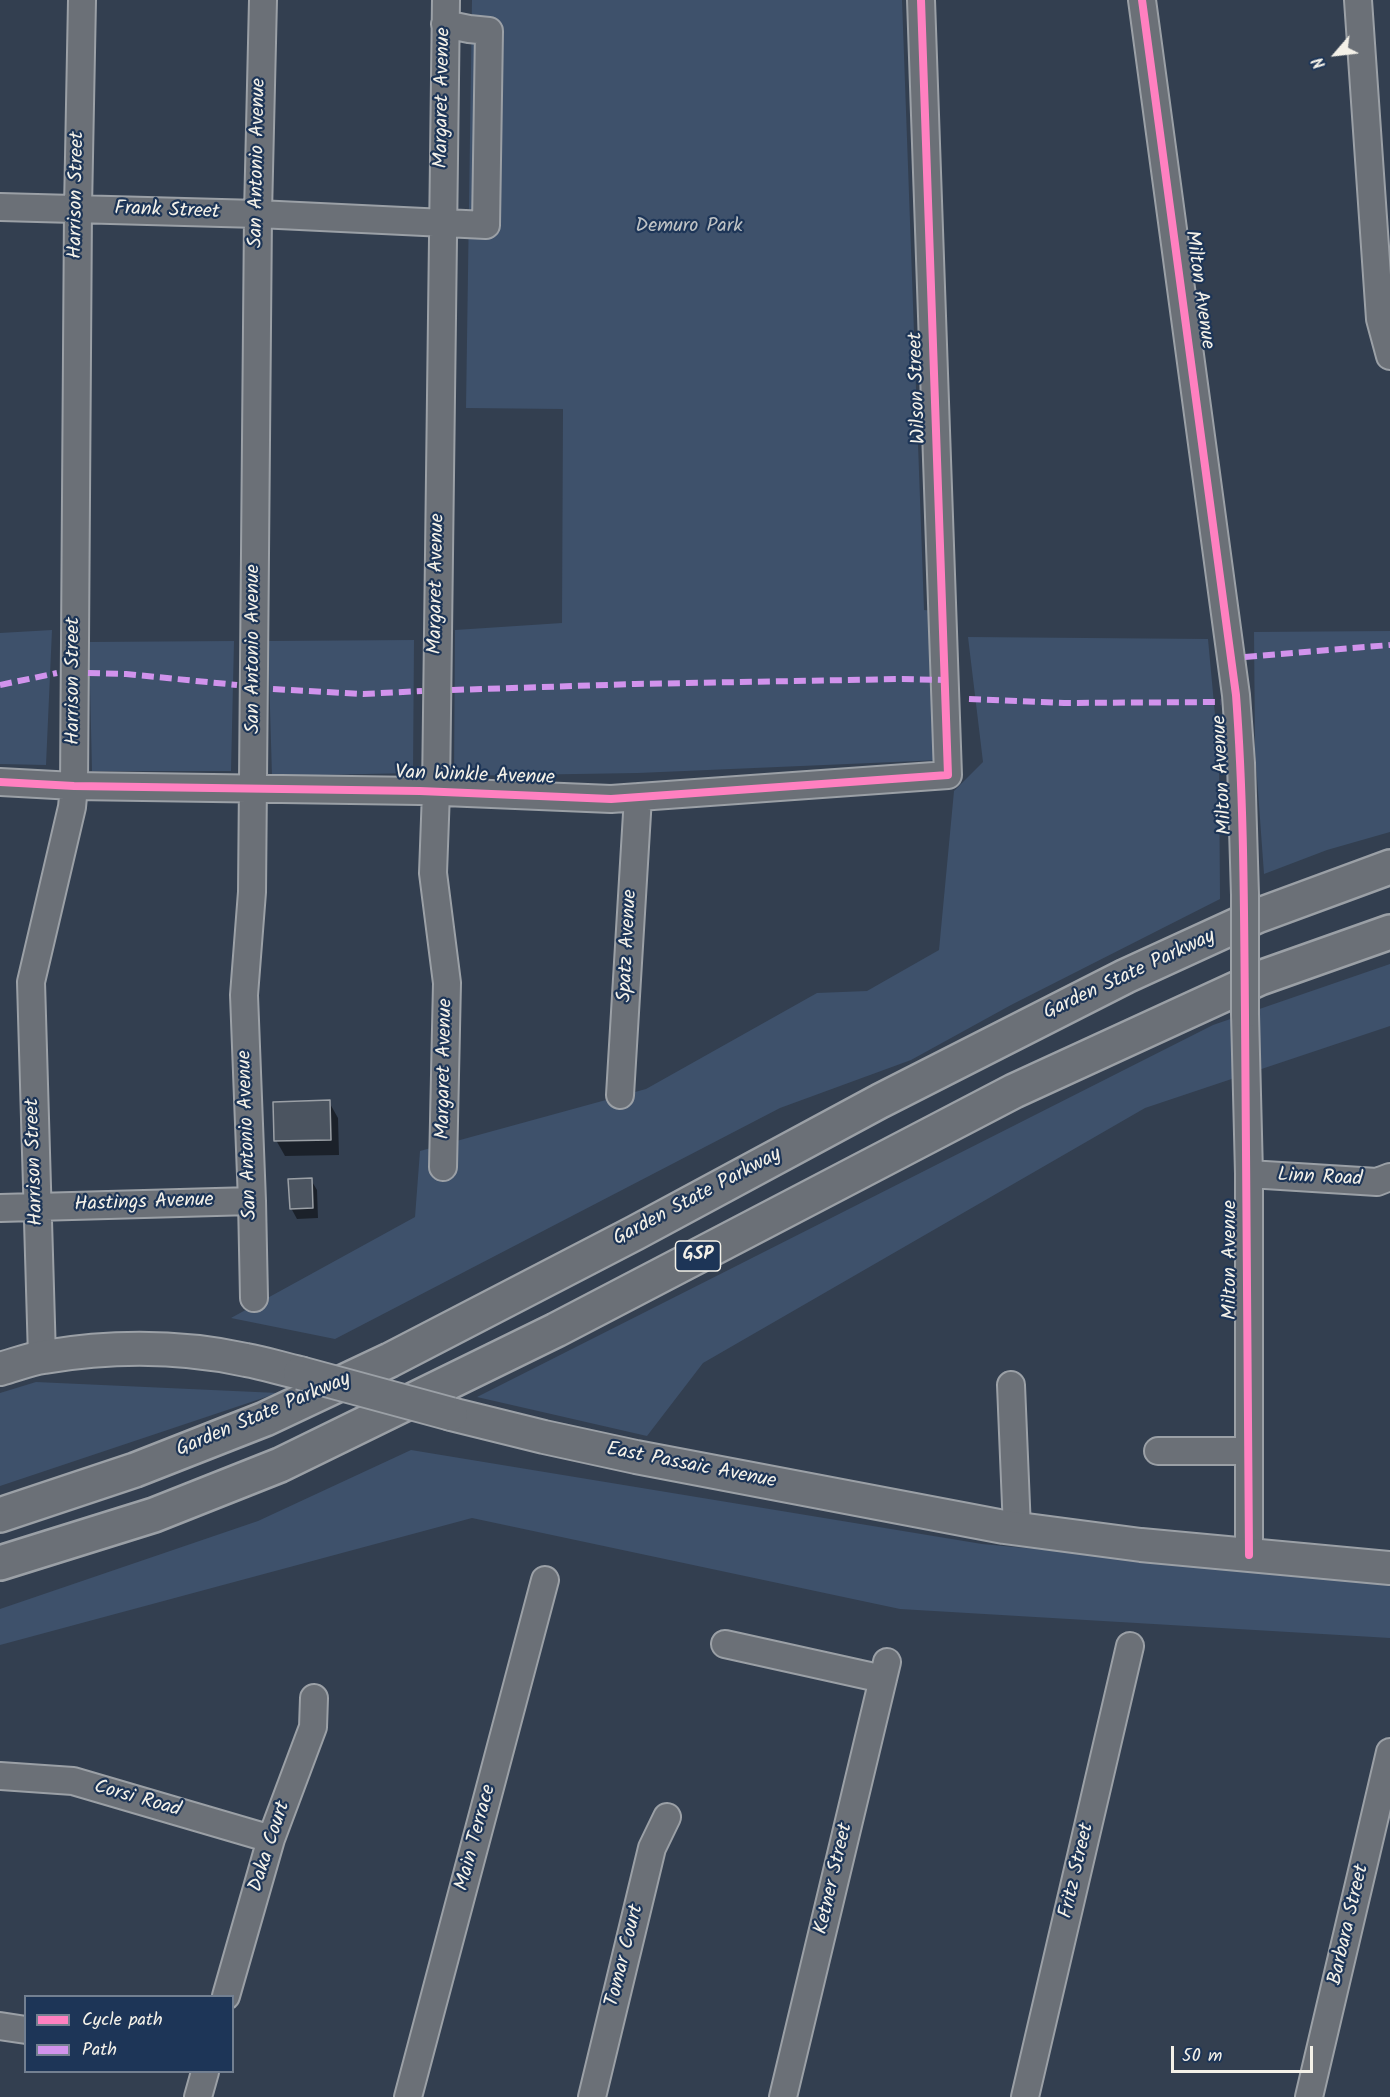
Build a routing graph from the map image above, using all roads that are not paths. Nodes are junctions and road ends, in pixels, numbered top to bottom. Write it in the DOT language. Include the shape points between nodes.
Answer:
graph roads {
  1 [pos="82,0"];
  2 [pos="263,0"];
  3 [pos="921,0"];
  4 [pos="1142,0"];
  5 [pos="1358,0"];
  6 [pos="446,12"];
  7 [pos="0,207"];
  8 [pos="78,209"];
  9 [pos="258,214"];
  10 [pos="442,224"];
  11 [pos="1390,356"];
  12 [pos="948,775"];
  13 [pos="0,782"];
  14 [pos="74,786"];
  15 [pos="254,788"];
  16 [pos="436,792"];
  17 [pos="638,797"];
  18 [pos="1390,867"];
  19 [pos="1390,932"];
  20 [pos="620,1095"];
  21 [pos="443,1167"];
  22 [pos="1249,1174"];
  23 [pos="1390,1177"];
  24 [pos="252,1201"];
  25 [pos="0,1208"];
  26 [pos="37,1208"];
  27 [pos="254,1298"];
  28 [pos="42,1357"];
  29 [pos="0,1369"];
  30 [pos="1011,1385"];
  31 [pos="1158,1451"];
  32 [pos="1249,1451"];
  33 [pos="0,1515"];
  34 [pos="1017,1529"];
  35 [pos="1249,1555"];
  36 [pos="0,1563"];
  37 [pos="1390,1568"];
  38 [pos="545,1580"];
  39 [pos="725,1644"];
  40 [pos="1130,1646"];
  41 [pos="314,1698"];
  42 [pos="1390,1752"];
  43 [pos="0,1776"];
  44 [pos="667,1817"];
  45 [pos="1382,1824"];
  46 [pos="271,1839"];
  47 [pos="226,1995"];
  48 [pos="0,2026"];
  49 [pos="24,2030"];
  50 [pos="408,2097"];
  51 [pos="592,2097"];
  52 [pos="783,2097"];
  53 [pos="1025,2097"];
  54 [pos="1309,2097"];
  1 -- 8 [label="street, Harrison Street"];
  2 -- 9 [label="street, San Antonio Avenue"];
  3 -- 12 [label="street, Wilson Street"];
  4 -- 22 [label="street, Milton Avenue, bridge" via="1236,694 1245,895"];
  5 -- 11 [label="street" via="1380,319"];
  6 -- 10 [label="street, Margaret Avenue"];
  6 -- 10 [label="street, Frank Street" via="469,29 489,31 487,191 486,225"];
  7 -- 8 [label="street, Frank Street"];
  8 -- 9 [label="street, Frank Street"];
  8 -- 14 [label="street, Harrison Street"];
  9 -- 10 [label="street, Frank Street"];
  9 -- 15 [label="street, San Antonio Avenue"];
  10 -- 16 [label="street, Margaret Avenue"];
  12 -- 17 [label="street, Van Winkle Avenue"];
  13 -- 14 [label="street, Van Winkle Avenue"];
  14 -- 15 [label="street, Van Winkle Avenue"];
  14 -- 26 [label="street, Harrison Street" via="31,982"];
  15 -- 16 [label="street, Van Winkle Avenue"];
  15 -- 24 [label="street, San Antonio Avenue" via="252,892 244,995"];
  16 -- 17 [label="street, Van Winkle Avenue"];
  16 -- 21 [label="street, Margaret Avenue" via="433,873 447,983"];
  17 -- 20 [label="street, Spatz Avenue"];
  18 -- 33 [label="highway, Garden State Parkway / GSP" via="1257,916 1126,976 390,1360 276,1414 135,1470"];
  19 -- 36 [label="highway, GSP" via="1260,978 1014,1091 556,1330 280,1465 154,1515"];
  22 -- 23 [label="street, Linn Road" via="1377,1182"];
  22 -- 32 [label="street, Milton Avenue"];
  24 -- 26 [label="street, Hastings Avenue"];
  24 -- 27 [label="street, San Antonio Avenue"];
  25 -- 26 [label="street, Hastings Avenue"];
  26 -- 28 [label="street, Harrison Street"];
  28 -- 29 [label="main road, East Passaic Avenue"];
  28 -- 34 [label="main road, East Passaic Avenue, bridge" via="144,1350 245,1359 544,1437"];
  30 -- 34 [label="street"];
  31 -- 32 [label="street"];
  32 -- 35 [label="street, Milton Avenue"];
  34 -- 35 [label="main road, East Passaic Avenue"];
  35 -- 37 [label="main road, East Passaic Avenue"];
  38 -- 50 [label="street, Main Terrace"];
  39 -- 52 [label="street, Ketner Street" via="885,1670"];
  40 -- 53 [label="street, Fritz Street"];
  41 -- 46 [label="street, Daka Court" via="313,1727"];
  42 -- 45 [label="street, Barbara Street"];
  43 -- 46 [label="street, Corsi Road" via="73,1781"];
  44 -- 51 [label="street, Tomar Court" via="652,1848"];
  45 -- 54 [label="street, Barbara Street"];
  46 -- 47 [label="street, Daka Court"];
  48 -- 49 [label="street"];
}
